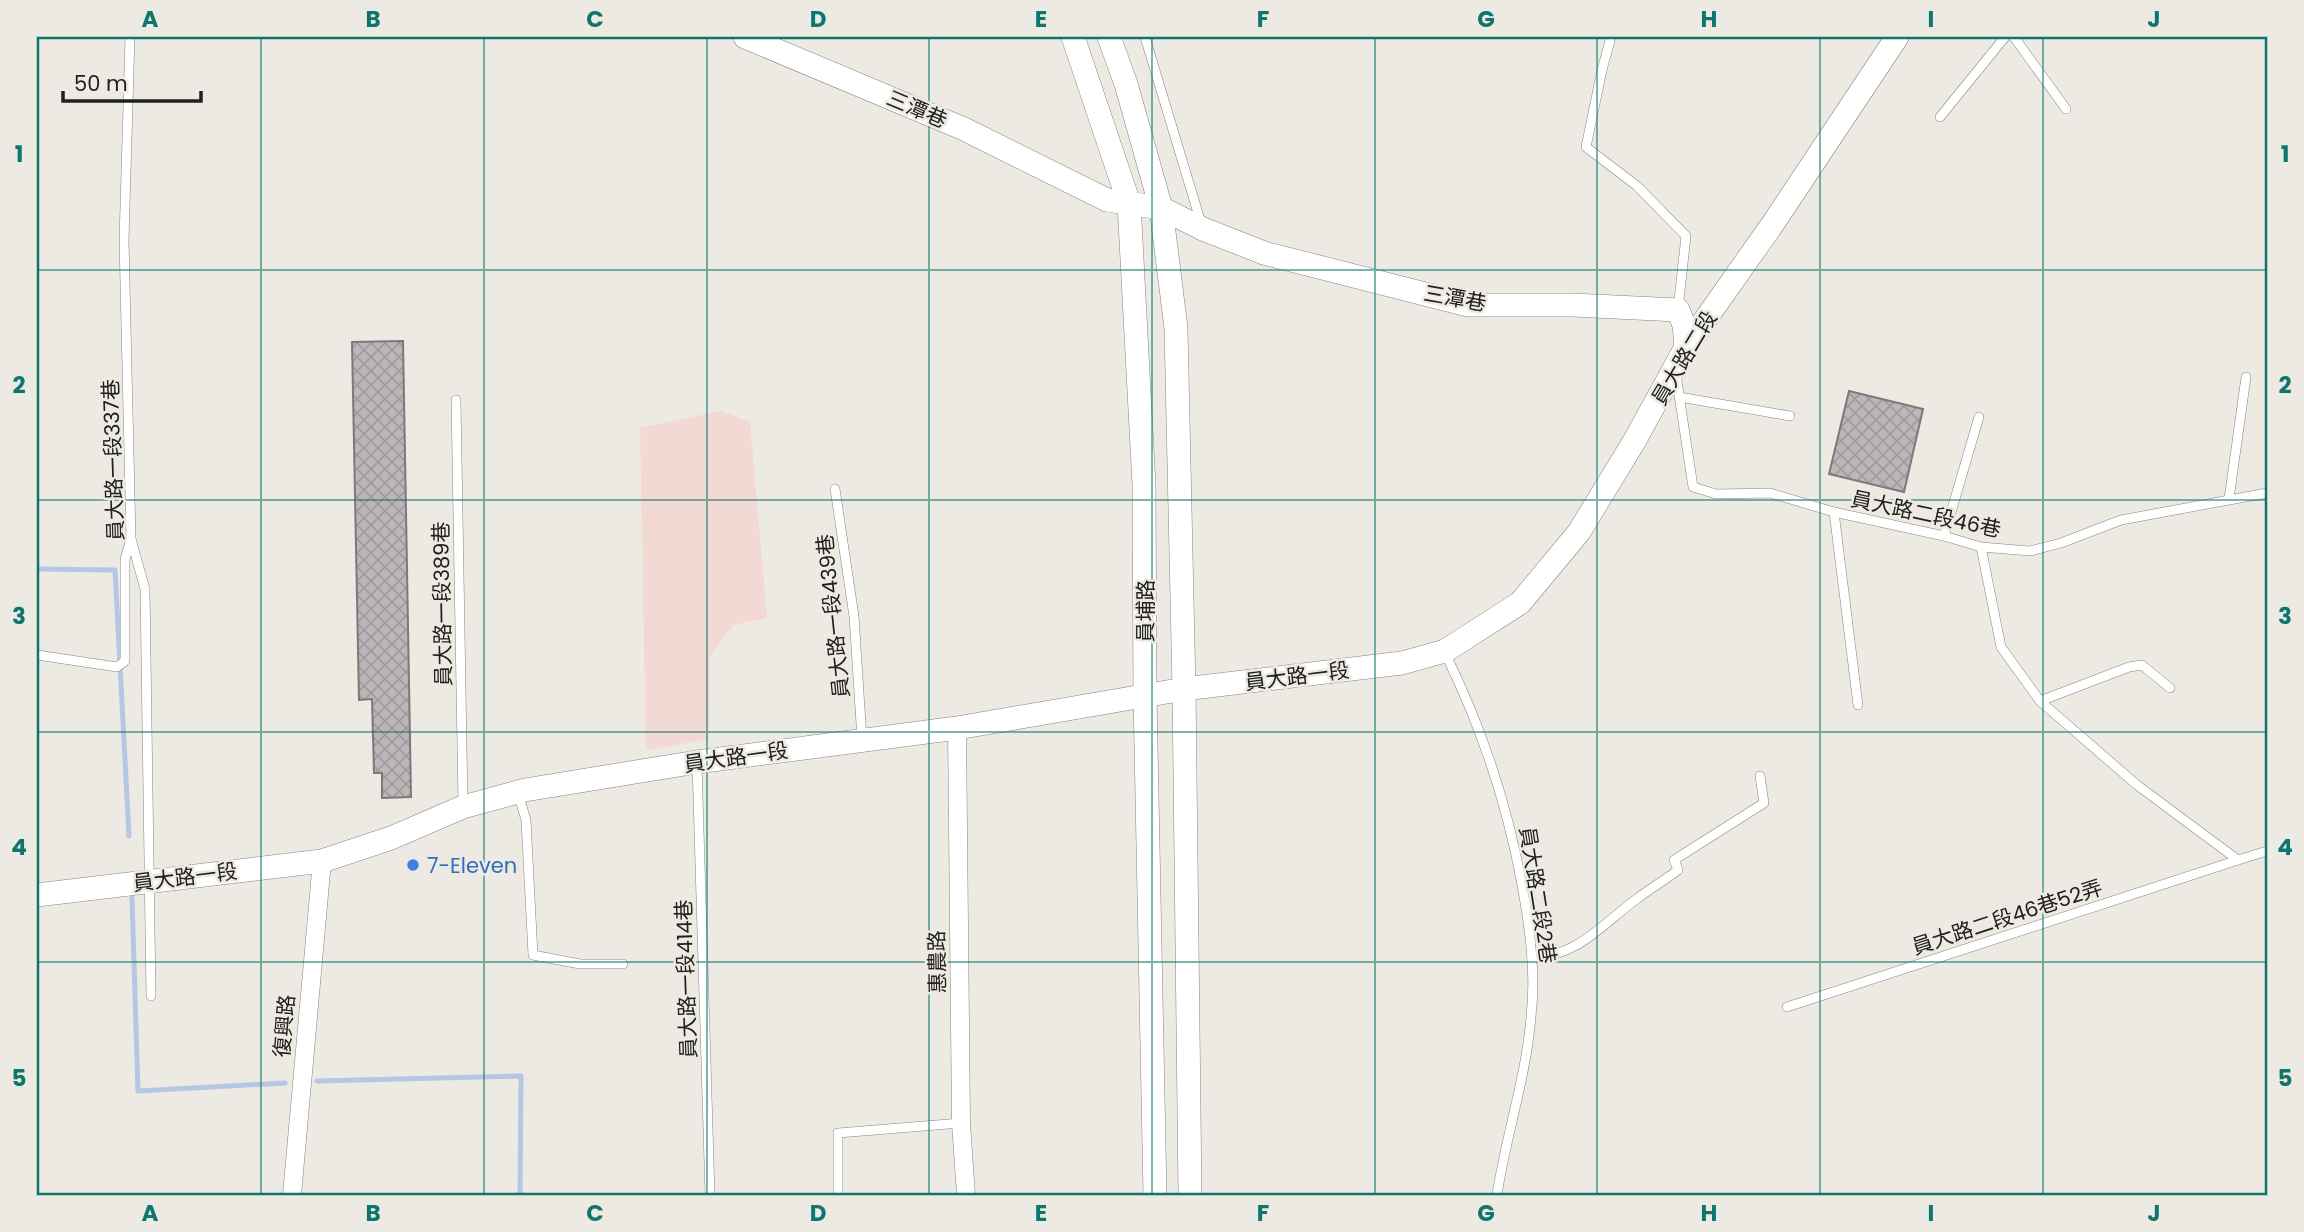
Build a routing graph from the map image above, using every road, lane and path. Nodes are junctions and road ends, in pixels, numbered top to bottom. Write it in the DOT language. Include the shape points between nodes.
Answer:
graph roads {
  1 [pos="130,37"];
  2 [pos="745,37"];
  3 [pos="1073,37"];
  4 [pos="1109,37"];
  5 [pos="1145,37"];
  6 [pos="1611,37"];
  7 [pos="1897,37"];
  8 [pos="2005,37"];
  9 [pos="2014,37"];
  10 [pos="2066,109"];
  11 [pos="1940,117"];
  12 [pos="1129,203"];
  13 [pos="1161,208"];
  14 [pos="1203,229"];
  15 [pos="1678,310"];
  16 [pos="1686,347"];
  17 [pos="1675,369"];
  18 [pos="2246,377"];
  19 [pos="1679,397"];
  20 [pos="456,400"];
  21 [pos="1790,416"];
  22 [pos="1979,417"];
  23 [pos="835,489"];
  24 [pos="2267,493"];
  25 [pos="2229,499"];
  26 [pos="1834,512"];
  27 [pos="1944,536"];
  28 [pos="131,538"];
  29 [pos="1981,547"];
  30 [pos="1445,651"];
  31 [pos="37,655"];
  32 [pos="2170,688"];
  33 [pos="1184,690"];
  34 [pos="1145,696"];
  35 [pos="2040,701"];
  36 [pos="1858,705"];
  37 [pos="957,728"];
  38 [pos="862,741"];
  39 [pos="697,762"];
  40 [pos="1760,776"];
  41 [pos="518,792"];
  42 [pos="463,807"];
  43 [pos="2267,851"];
  44 [pos="2238,860"];
  45 [pos="322,861"];
  46 [pos="148,881"];
  47 [pos="37,895"];
  48 [pos="1532,958"];
  49 [pos="623,964"];
  50 [pos="151,996"];
  51 [pos="1787,1007"];
  52 [pos="961,1123"];
  53 [pos="292,1195"];
  54 [pos="710,1195"];
  55 [pos="838,1195"];
  56 [pos="966,1195"];
  57 [pos="1155,1195"];
  58 [pos="1189,1195"];
  59 [pos="1497,1195"];
  1 -- 28 [label="lane, 員大路一段337巷" via="124,240"];
  2 -- 12 [label="street, 三潭巷" via="964,129 1107,200"];
  3 -- 12 [label="street, 員埔路"];
  4 -- 13 [label="street, 員埔路"];
  5 -- 14 [label="lane"];
  6 -- 15 [label="lane" via="1586,147 1637,186 1686,236"];
  7 -- 16 [label="street, 員大路二段"];
  8 -- 11 [label="lane"];
  9 -- 10 [label="lane"];
  12 -- 13 [label="street, 三潭巷"];
  12 -- 34 [label="street, 員埔路" via="1144,485"];
  13 -- 14 [label="street, 三潭巷"];
  13 -- 33 [label="street, 員埔路" via="1176,328"];
  14 -- 15 [label="street, 三潭巷" via="1264,253 1468,305"];
  15 -- 16 [label="street"];
  16 -- 17 [label="street, 員大路二段"];
  17 -- 19 [label="lane, 員大路二段46巷"];
  17 -- 30 [label="street, 員大路二段" via="1579,532 1520,604"];
  18 -- 25 [label="lane"];
  19 -- 21 [label="lane"];
  19 -- 26 [label="lane, 員大路二段46巷" via="1693,487 1716,494 1770,493"];
  20 -- 42 [label="lane, 員大路一段389巷"];
  22 -- 27 [label="lane"];
  23 -- 38 [label="lane, 員大路一段439巷" via="854,616"];
  24 -- 25 [label="lane, 員大路二段46巷"];
  25 -- 29 [label="lane, 員大路二段46巷" via="2121,520 2030,551"];
  26 -- 27 [label="lane, 員大路二段46巷"];
  26 -- 36 [label="lane"];
  27 -- 29 [label="lane, 員大路二段46巷"];
  28 -- 31 [label="lane" via="125,559 125,661 117,667"];
  28 -- 46 [label="lane, 員大路一段337巷" via="145,589"];
  29 -- 35 [label="lane" via="2001,647"];
  30 -- 33 [label="street, 員大路一段" via="1402,663"];
  30 -- 48 [label="lane, 員大路二段2巷" via="1500,787 1516,851"];
  32 -- 35 [label="lane" via="2142,665"];
  33 -- 34 [label="street, 員大路一段"];
  33 -- 58 [label="street, 員埔路"];
  34 -- 37 [label="street, 員大路一段"];
  34 -- 57 [label="street, 員埔路"];
  35 -- 44 [label="lane" via="2137,785"];
  37 -- 38 [label="street, 員大路一段"];
  37 -- 52 [label="street, 惠農路"];
  38 -- 39 [label="street, 員大路一段"];
  39 -- 41 [label="street, 員大路一段"];
  39 -- 54 [label="lane, 員大路一段414巷"];
  40 -- 48 [label="lane" via="1765,803 1674,860 1678,870 1581,943 1560,954"];
  41 -- 42 [label="street, 員大路一段"];
  41 -- 49 [label="lane" via="526,820 533,954 580,964"];
  42 -- 45 [label="street, 員大路一段"];
  43 -- 44 [label="lane, 員大路二段46巷52弄"];
  44 -- 51 [label="lane, 員大路二段46巷52弄"];
  45 -- 46 [label="street, 員大路一段"];
  45 -- 53 [label="street, 復興路"];
  46 -- 47 [label="street, 員大路一段"];
  46 -- 50 [label="lane, 員大路一段337巷"];
  48 -- 59 [label="lane, 員大路二段2巷" via="1528,1046"];
  52 -- 55 [label="lane" via="838,1133"];
  52 -- 56 [label="street, 惠農路"];
}
